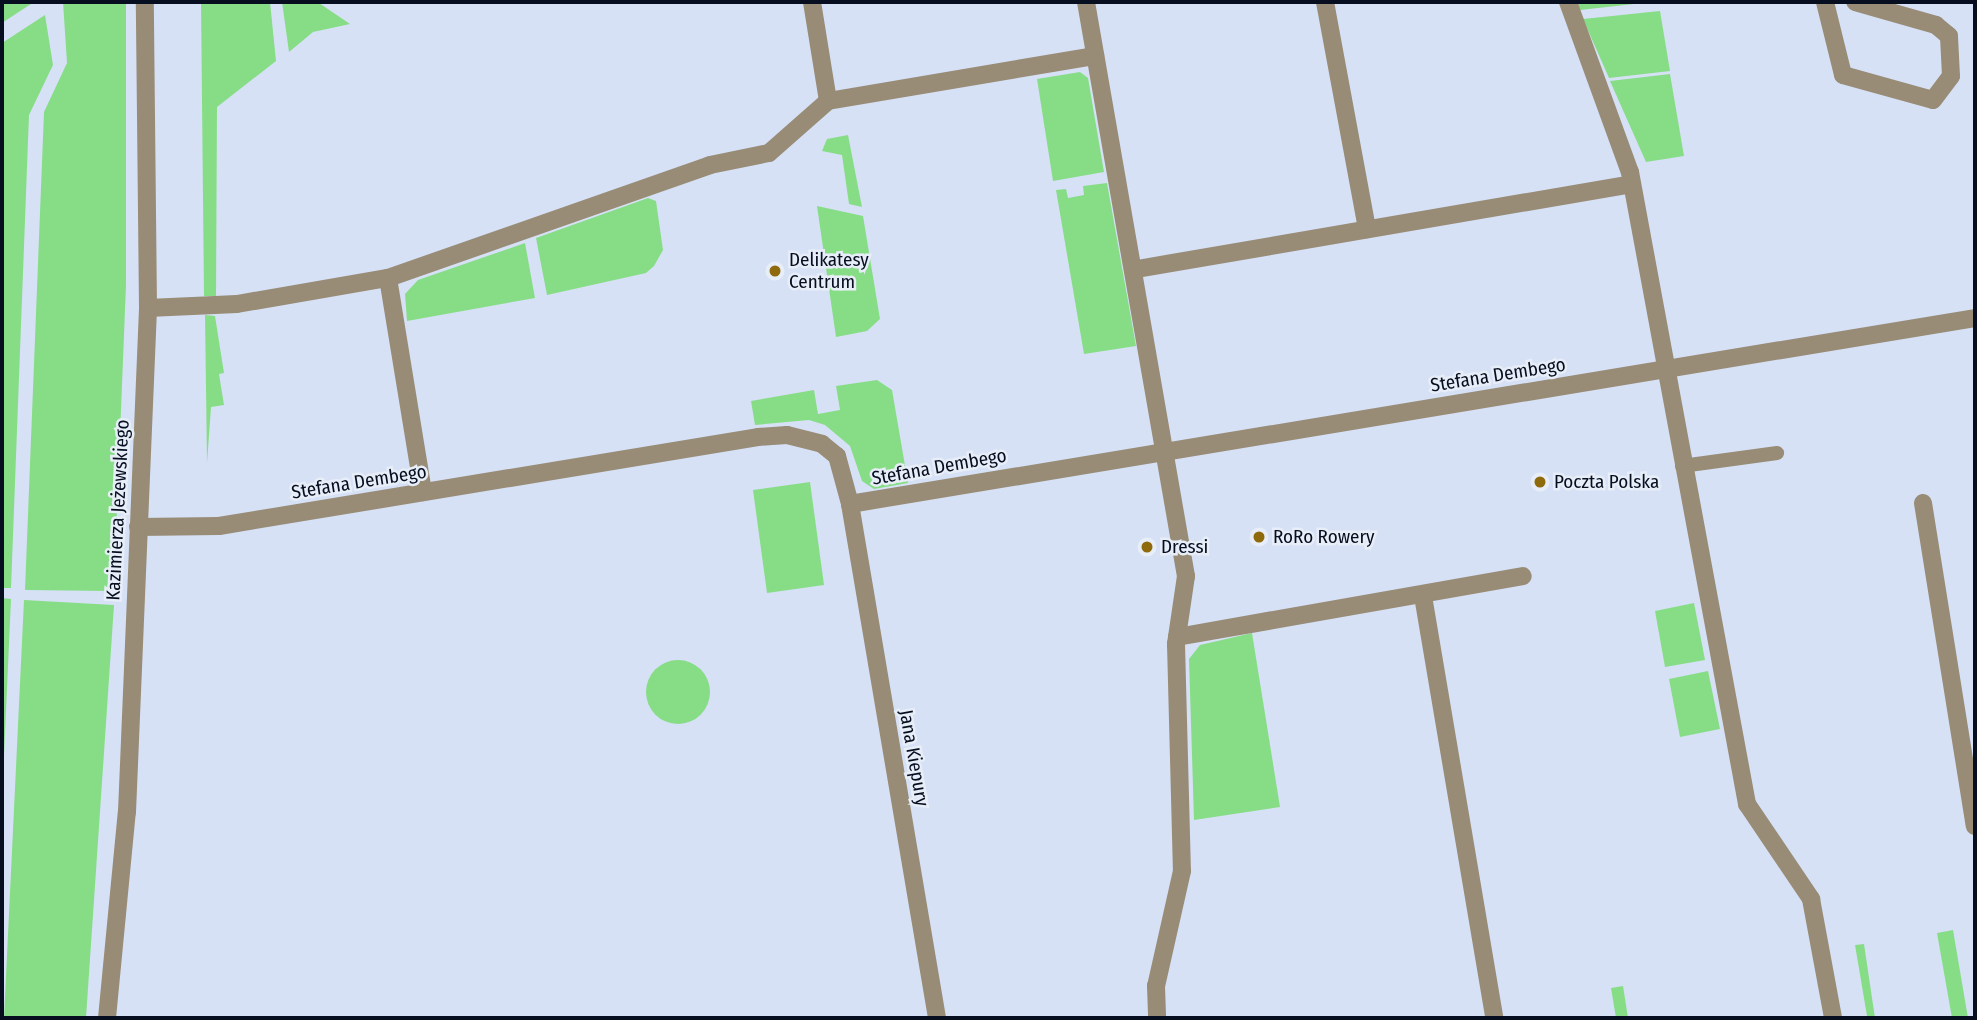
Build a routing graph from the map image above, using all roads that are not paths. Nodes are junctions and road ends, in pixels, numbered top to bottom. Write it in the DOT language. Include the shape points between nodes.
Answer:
graph roads {
  1 [pos="145,2"];
  2 [pos="812,2"];
  3 [pos="1086,2"];
  4 [pos="1325,2"];
  5 [pos="1568,2"];
  6 [pos="1825,2"];
  7 [pos="1855,2"];
  8 [pos="1095,56"];
  9 [pos="828,101"];
  10 [pos="1632,184"];
  11 [pos="1367,229"];
  12 [pos="1137,269"];
  13 [pos="388,278"];
  14 [pos="148,308"];
  15 [pos="1975,318"];
  16 [pos="1663,369"];
  17 [pos="1168,449"];
  18 [pos="1777,453"];
  19 [pos="1682,466"];
  20 [pos="423,492"];
  21 [pos="1923,503"];
  22 [pos="850,504"];
  23 [pos="138,527"];
  24 [pos="1523,576"];
  25 [pos="1423,596"];
  26 [pos="1177,637"];
  27 [pos="1975,826"];
  28 [pos="107,1018"];
  29 [pos="937,1018"];
  30 [pos="1157,1018"];
  31 [pos="1494,1018"];
  32 [pos="1833,1018"];
  1 -- 14 [label="street, Kazimierza Jeżewskiego"];
  2 -- 9 [label="street"];
  3 -- 8 [label="street"];
  4 -- 11 [label="street"];
  5 -- 10 [label="street"];
  6 -- 7 [label="street" via="1843,75 1933,100 1951,76 1950,36 1936,25"];
  8 -- 9 [label="street"];
  8 -- 12 [label="street"];
  9 -- 13 [label="street" via="769,153 710,165"];
  10 -- 11 [label="street"];
  10 -- 16 [label="street"];
  11 -- 12 [label="street"];
  12 -- 17 [label="street"];
  13 -- 14 [label="street" via="237,304"];
  13 -- 20 [label="street"];
  14 -- 23 [label="street, Kazimierza Jeżewskiego"];
  15 -- 16 [label="street, Stefana Dembego"];
  16 -- 17 [label="street, Stefana Dembego"];
  16 -- 19 [label="street"];
  17 -- 22 [label="street, Stefana Dembego"];
  17 -- 26 [label="street" via="1186,576"];
  18 -- 19 [label="lane"];
  19 -- 32 [label="street" via="1747,804 1811,899"];
  20 -- 22 [label="street, Stefana Dembego" via="788,435 822,444 837,457"];
  20 -- 23 [label="street, Stefana Dembego" via="219,526"];
  21 -- 27 [label="street"];
  22 -- 29 [label="street, Jana Kiepury"];
  23 -- 28 [label="street, Kazimierza Jeżewskiego" via="127,812"];
  24 -- 25 [label="street"];
  25 -- 26 [label="street"];
  25 -- 31 [label="street"];
  26 -- 30 [label="street" via="1182,870 1156,986"];
}
